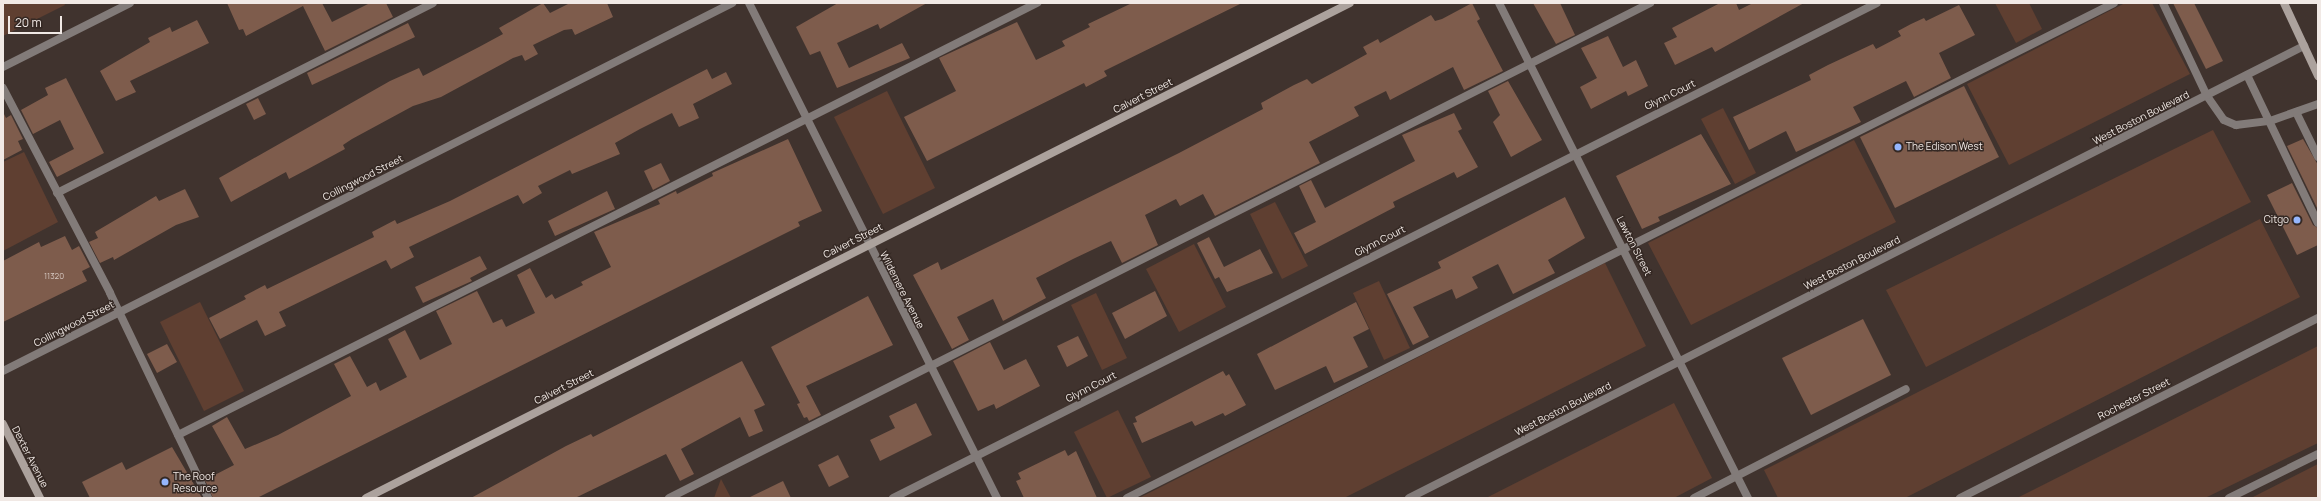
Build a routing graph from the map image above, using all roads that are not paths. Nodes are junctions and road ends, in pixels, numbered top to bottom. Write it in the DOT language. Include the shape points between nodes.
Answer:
graph roads {
  1 [pos="130,3"];
  2 [pos="433,3"];
  3 [pos="732,3"];
  4 [pos="749,3"];
  5 [pos="1037,3"];
  6 [pos="1350,3"];
  7 [pos="1500,3"];
  8 [pos="1650,3"];
  9 [pos="1877,3"];
  10 [pos="2114,3"];
  11 [pos="2163,3"];
  12 [pos="2284,3"];
  13 [pos="2304,46"];
  14 [pos="1531,63"];
  15 [pos="3,67"];
  16 [pos="2247,75"];
  17 [pos="2318,76"];
  18 [pos="3,88"];
  19 [pos="2207,96"];
  20 [pos="2318,104"];
  21 [pos="2296,112"];
  22 [pos="804,119"];
  23 [pos="2270,121"];
  24 [pos="1577,154"];
  25 [pos="2316,155"];
  26 [pos="57,193"];
  27 [pos="2318,223"];
  28 [pos="868,245"];
  29 [pos="1623,248"];
  30 [pos="119,312"];
  31 [pos="2318,318"];
  32 [pos="1681,361"];
  33 [pos="930,367"];
  34 [pos="3,371"];
  35 [pos="1906,389"];
  36 [pos="3,424"];
  37 [pos="178,434"];
  38 [pos="2318,454"];
  39 [pos="977,456"];
  40 [pos="1738,476"];
  41 [pos="40,498"];
  42 [pos="208,498"];
  43 [pos="366,498"];
  44 [pos="669,498"];
  45 [pos="893,498"];
  46 [pos="997,498"];
  47 [pos="1127,498"];
  48 [pos="1409,498"];
  49 [pos="1694,498"];
  50 [pos="1748,498"];
  51 [pos="1960,498"];
  52 [pos="2229,498"];
  1 -- 15 [label="street"];
  2 -- 26 [label="street"];
  3 -- 30 [label="street, Collingwood Street"];
  4 -- 22 [label="street, Wildemere Avenue"];
  5 -- 22 [label="street"];
  6 -- 28 [label="street, Calvert Street"];
  7 -- 14 [label="street, Lawton Street"];
  8 -- 14 [label="street"];
  9 -- 24 [label="street, Glynn Court"];
  10 -- 29 [label="street"];
  11 -- 19 [label="street"];
  12 -- 13 [label="street"];
  13 -- 16 [label="street, West Boston Boulevard"];
  13 -- 17 [label="street"];
  14 -- 24 [label="street, Lawton Street"];
  14 -- 33 [label="street"];
  16 -- 19 [label="street, West Boston Boulevard"];
  16 -- 23 [label="street"];
  18 -- 26 [label="street"];
  19 -- 23 [label="street" via="2224,120 2236,125"];
  19 -- 32 [label="street, West Boston Boulevard"];
  20 -- 21 [label="street"];
  21 -- 23 [label="street"];
  21 -- 25 [label="street"];
  22 -- 28 [label="street, Wildemere Avenue"];
  22 -- 37 [label="street"];
  23 -- 27 [label="street"];
  24 -- 29 [label="street, Lawton Street"];
  24 -- 39 [label="street, Glynn Court"];
  26 -- 30 [label="street"];
  28 -- 33 [label="street, Wildemere Avenue"];
  28 -- 43 [label="street, Calvert Street"];
  29 -- 32 [label="street, Lawton Street"];
  29 -- 47 [label="street"];
  30 -- 34 [label="street, Collingwood Street"];
  30 -- 37 [label="street"];
  31 -- 51 [label="street, Rochester Street"];
  32 -- 40 [label="street, Lawton Street"];
  32 -- 48 [label="street, West Boston Boulevard"];
  33 -- 39 [label="street, Wildemere Avenue"];
  33 -- 44 [label="street"];
  35 -- 40 [label="street"];
  36 -- 41 [label="street, Dexter Avenue"];
  37 -- 42 [label="street"];
  38 -- 52 [label="street"];
  39 -- 45 [label="street, Glynn Court"];
  39 -- 46 [label="street, Wildemere Avenue"];
  40 -- 49 [label="street"];
  40 -- 50 [label="street, Lawton Street"];
}
